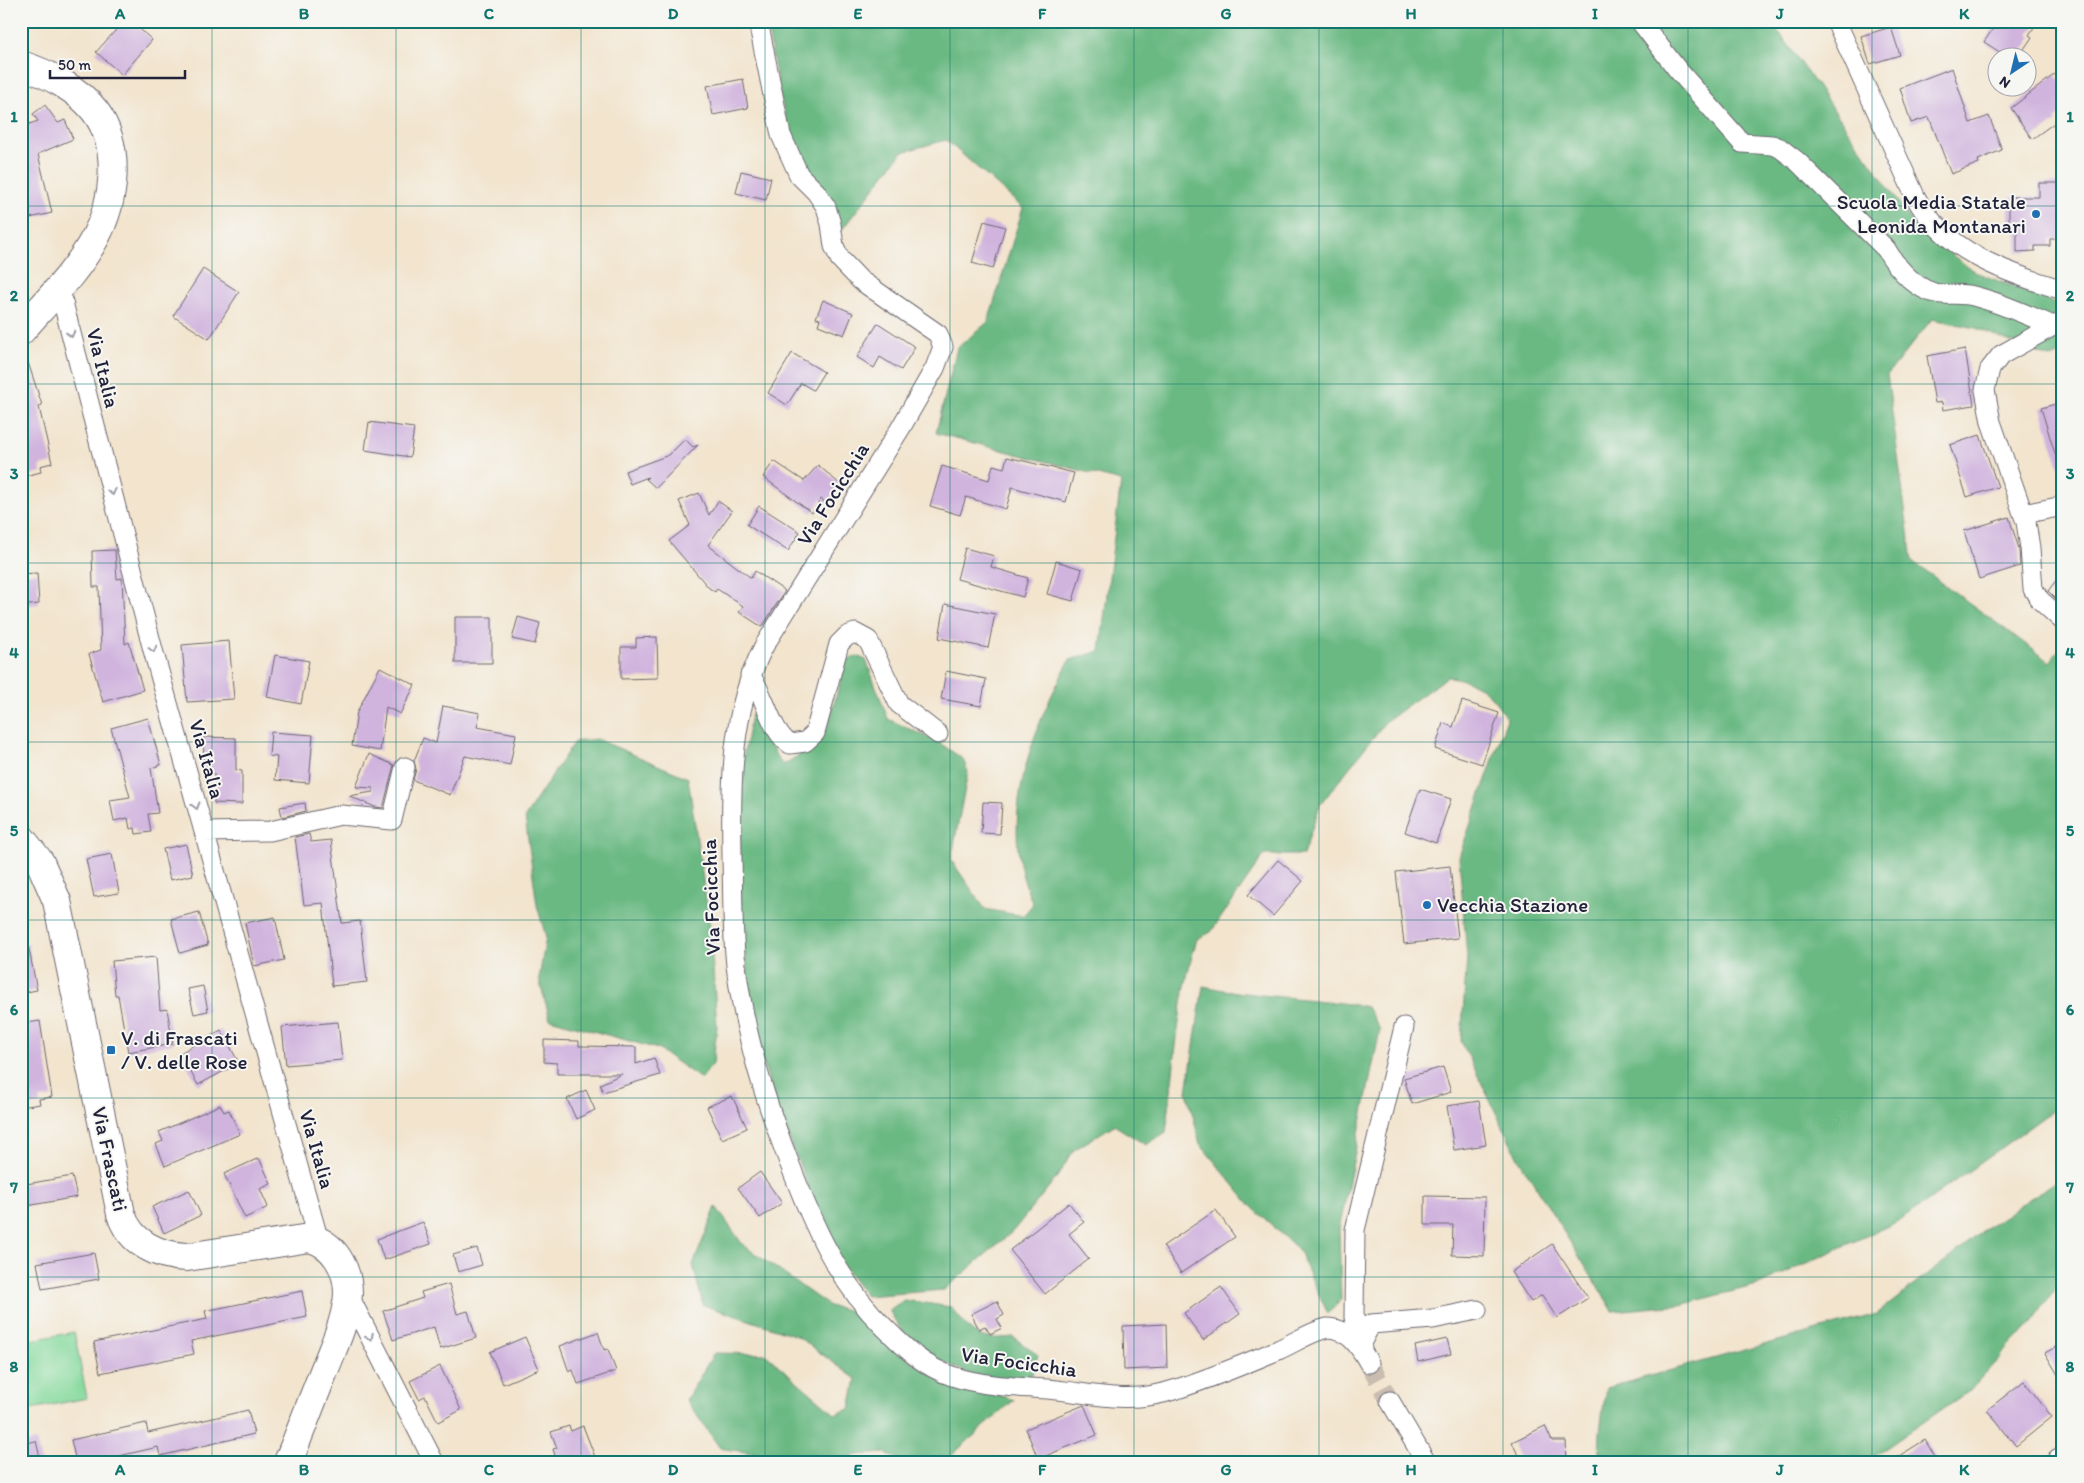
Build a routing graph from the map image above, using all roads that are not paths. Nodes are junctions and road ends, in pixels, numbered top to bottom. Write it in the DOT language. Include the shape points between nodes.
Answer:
graph roads {
  1 [pos="758,21"];
  2 [pos="1640,21"];
  3 [pos="1836,21"];
  4 [pos="21,65"];
  5 [pos="59,287"];
  6 [pos="2063,290"];
  7 [pos="2058,324"];
  8 [pos="21,331"];
  9 [pos="2063,506"];
  10 [pos="2023,514"];
  11 [pos="2063,621"];
  12 [pos="750,675"];
  13 [pos="938,734"];
  14 [pos="405,767"];
  15 [pos="204,832"];
  16 [pos="21,838"];
  17 [pos="1404,1028"];
  18 [pos="319,1241"];
  19 [pos="348,1294"];
  20 [pos="1477,1310"];
  21 [pos="1364,1353"];
  22 [pos="1390,1401"];
  23 [pos="288,1462"];
  24 [pos="434,1462"];
  25 [pos="1426,1462"];
  1 -- 12 [label="street, Via Focicchia" via="781,135 800,175 826,207 840,259 860,280 938,334 944,347 900,429 772,631"];
  2 -- 7 [label="street" via="1742,143 1772,145 1797,161 1886,249 1910,279 1941,294 1977,297"];
  3 -- 6 [label="street" via="1915,196 1928,217 1948,238 1976,256"];
  4 -- 5 [label="main road" via="57,80 94,110 105,133 112,162 110,199 101,225 86,253"];
  5 -- 8 [label="main road"];
  5 -- 15 [label="street, Via Italia, one-way"];
  7 -- 10 [label="street" via="2001,355 1994,361 1986,379 1991,422"];
  9 -- 10 [label="street"];
  10 -- 11 [label="street" via="2030,540 2033,589"];
  12 -- 13 [label="street" via="760,687 777,732 790,744 804,742 815,733 839,644 855,633 868,640 899,704"];
  12 -- 21 [label="street, Via Focicchia" via="736,733 732,801 734,935 743,1010 766,1102 812,1220 835,1265 872,1314 910,1353 945,1374 989,1384 1098,1397 1140,1398 1176,1390 1327,1328 1346,1333"];
  14 -- 15 [label="street" via="392,820 341,816 270,831"];
  15 -- 18 [label="street, Via Italia"];
  16 -- 18 [label="main road, Via Frascati" via="44,869 57,900 121,1214 129,1232 151,1249 178,1257 301,1239"];
  17 -- 21 [label="street" via="1355,1230 1354,1316"];
  18 -- 19 [label="main road" via="334,1253 340,1263 346,1274"];
  19 -- 23 [label="main road" via="339,1330"];
  19 -- 24 [label="street, one-way"];
  20 -- 21 [label="street" via="1432,1319 1371,1324"];
  22 -- 25 [label="street"];
}
